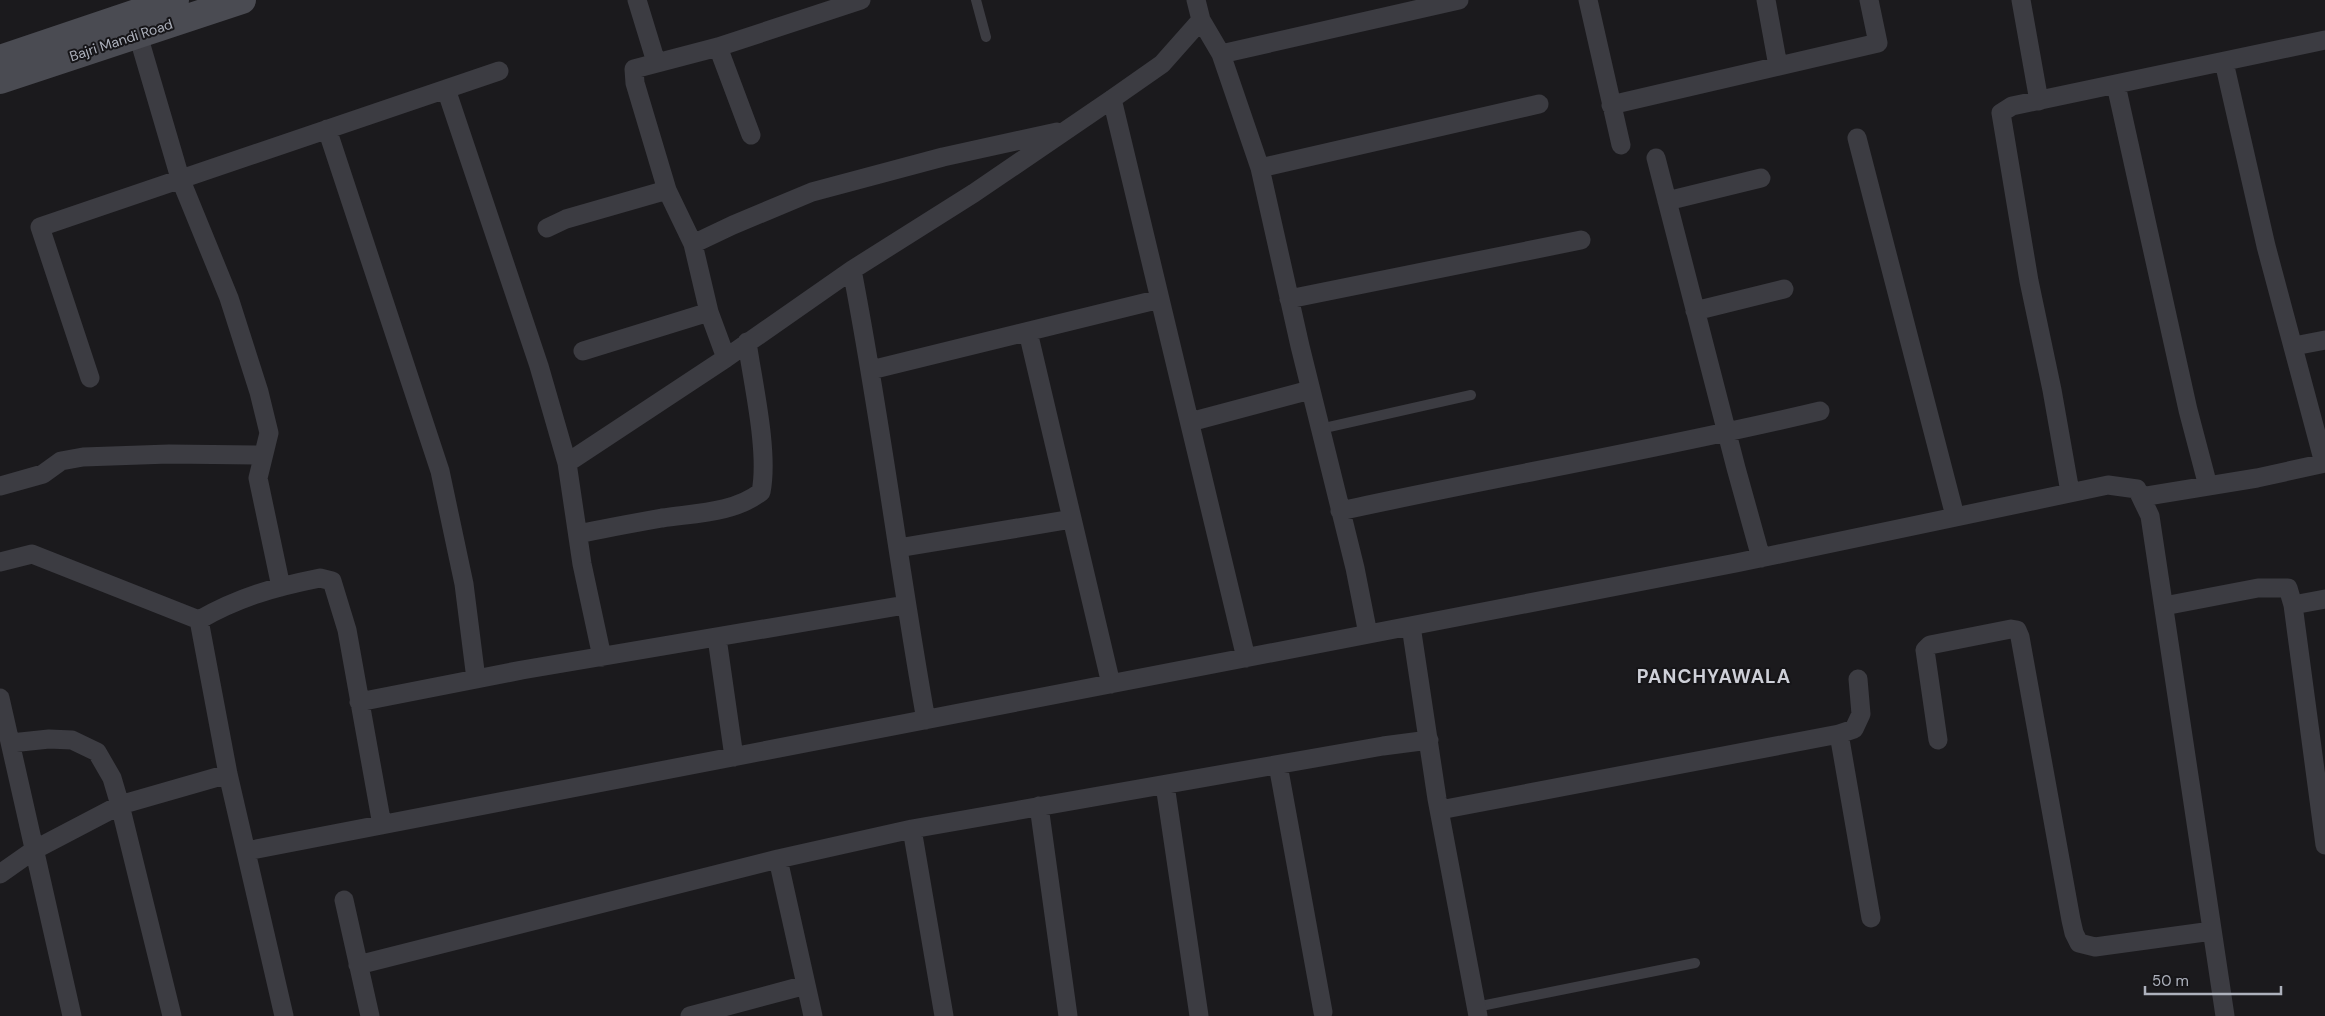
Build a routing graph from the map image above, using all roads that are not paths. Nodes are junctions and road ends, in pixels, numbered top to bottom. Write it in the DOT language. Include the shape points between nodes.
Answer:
graph roads {
  1 [pos="242,0"];
  2 [pos="637,0"];
  3 [pos="861,0"];
  4 [pos="976,0"];
  5 [pos="1196,0"];
  6 [pos="1459,0"];
  7 [pos="1588,0"];
  8 [pos="1766,0"];
  9 [pos="1869,0"];
  10 [pos="2028,1"];
  11 [pos="162,2"];
  12 [pos="1201,20"];
  13 [pos="138,35"];
  14 [pos="986,37"];
  15 [pos="2325,40"];
  16 [pos="718,47"];
  17 [pos="1221,54"];
  18 [pos="0,59"];
  19 [pos="656,62"];
  20 [pos="2224,62"];
  21 [pos="1778,66"];
  22 [pos="499,71"];
  23 [pos="0,80"];
  24 [pos="2116,84"];
  25 [pos="446,89"];
  26 [pos="1112,99"];
  27 [pos="2039,101"];
  28 [pos="1539,104"];
  29 [pos="1611,105"];
  30 [pos="327,129"];
  31 [pos="1068,129"];
  32 [pos="752,135"];
  33 [pos="1858,138"];
  34 [pos="1620,145"];
  35 [pos="1656,158"];
  36 [pos="1260,168"];
  37 [pos="180,178"];
  38 [pos="1761,178"];
  39 [pos="667,190"];
  40 [pos="1667,201"];
  41 [pos="547,228"];
  42 [pos="1581,240"];
  43 [pos="694,244"];
  44 [pos="852,270"];
  45 [pos="1784,289"];
  46 [pos="1160,299"];
  47 [pos="1289,299"];
  48 [pos="1695,311"];
  49 [pos="709,312"];
  50 [pos="1028,332"];
  51 [pos="2325,340"];
  52 [pos="747,342"];
  53 [pos="2294,346"];
  54 [pos="583,351"];
  55 [pos="726,358"];
  56 [pos="871,370"];
  57 [pos="90,378"];
  58 [pos="1310,390"];
  59 [pos="1471,395"];
  60 [pos="1820,411"];
  61 [pos="1190,422"];
  62 [pos="1320,429"];
  63 [pos="1727,433"];
  64 [pos="264,455"];
  65 [pos="567,463"];
  66 [pos="2324,463"];
  67 [pos="0,486"];
  68 [pos="2208,486"];
  69 [pos="2070,492"];
  70 [pos="2141,497"];
  71 [pos="1340,511"];
  72 [pos="1955,516"];
  73 [pos="1072,519"];
  74 [pos="578,534"];
  75 [pos="898,548"];
  76 [pos="1761,558"];
  77 [pos="0,562"];
  78 [pos="281,587"];
  79 [pos="2325,599"];
  80 [pos="905,605"];
  81 [pos="2293,605"];
  82 [pos="2164,606"];
  83 [pos="199,620"];
  84 [pos="1411,626"];
  85 [pos="1368,634"];
  86 [pos="718,638"];
  87 [pos="602,657"];
  88 [pos="1246,658"];
  89 [pos="476,679"];
  90 [pos="1858,679"];
  91 [pos="1111,684"];
  92 [pos="0,698"];
  93 [pos="359,702"];
  94 [pos="926,720"];
  95 [pos="1839,734"];
  96 [pos="1429,740"];
  97 [pos="1938,740"];
  98 [pos="11,743"];
  99 [pos="734,757"];
  100 [pos="1278,765"];
  101 [pos="228,774"];
  102 [pos="1165,785"];
  103 [pos="120,805"];
  104 [pos="1039,806"];
  105 [pos="1440,810"];
  106 [pos="382,825"];
  107 [pos="912,829"];
  108 [pos="2325,845"];
  109 [pos="34,850"];
  110 [pos="246,851"];
  111 [pos="778,859"];
  112 [pos="0,874"];
  113 [pos="344,900"];
  114 [pos="1871,918"];
  115 [pos="2212,931"];
  116 [pos="1695,963"];
  117 [pos="358,965"];
  118 [pos="806,985"];
  119 [pos="1477,1011"];
  120 [pos="1323,1012"];
  121 [pos="72,1016"];
  122 [pos="172,1016"];
  123 [pos="284,1016"];
  124 [pos="370,1016"];
  125 [pos="690,1016"];
  126 [pos="813,1016"];
  127 [pos="944,1016"];
  128 [pos="1068,1016"];
  129 [pos="1199,1016"];
  130 [pos="2225,1016"];
  1 -- 13 [label="street, Bajri Mandi Road"];
  2 -- 19 [label="street"];
  3 -- 16 [label="street"];
  4 -- 14 [label="lane"];
  5 -- 12 [label="street"];
  6 -- 17 [label="street"];
  7 -- 29 [label="street"];
  8 -- 21 [label="street"];
  9 -- 21 [label="street" via="1878,43"];
  10 -- 27 [label="street"];
  11 -- 13 [label="street"];
  11 -- 18 [label="street"];
  12 -- 17 [label="street"];
  12 -- 26 [label="street" via="1162,64"];
  13 -- 23 [label="street, Bajri Mandi Road"];
  13 -- 37 [label="street"];
  15 -- 20 [label="street"];
  16 -- 19 [label="street"];
  16 -- 32 [label="street"];
  17 -- 36 [label="street"];
  19 -- 39 [label="street" via="634,68 635,83"];
  20 -- 24 [label="street"];
  20 -- 53 [label="street" via="2266,246"];
  21 -- 29 [label="street"];
  22 -- 25 [label="street"];
  24 -- 27 [label="street"];
  24 -- 68 [label="street" via="2188,410"];
  25 -- 30 [label="street"];
  25 -- 65 [label="street" via="539,366"];
  26 -- 31 [label="street"];
  26 -- 46 [label="street"];
  27 -- 69 [label="street" via="2012,106 2001,113 2029,281"];
  28 -- 36 [label="street"];
  29 -- 34 [label="street"];
  30 -- 37 [label="street"];
  30 -- 89 [label="street" via="440,471 464,584"];
  31 -- 43 [label="street" via="943,157 812,192"];
  31 -- 44 [label="street"];
  33 -- 72 [label="street"];
  35 -- 40 [label="street"];
  36 -- 47 [label="street"];
  37 -- 57 [label="street" via="40,227"];
  37 -- 64 [label="street" via="229,298 259,392 269,433"];
  38 -- 40 [label="street"];
  39 -- 41 [label="street" via="566,219"];
  39 -- 43 [label="street"];
  40 -- 48 [label="street"];
  42 -- 47 [label="street"];
  43 -- 49 [label="street"];
  44 -- 52 [label="street"];
  44 -- 56 [label="street"];
  45 -- 48 [label="street"];
  46 -- 50 [label="street"];
  46 -- 61 [label="street"];
  47 -- 58 [label="street"];
  48 -- 63 [label="street"];
  49 -- 54 [label="street"];
  49 -- 55 [label="street"];
  50 -- 56 [label="street"];
  50 -- 73 [label="street"];
  51 -- 53 [label="street"];
  52 -- 55 [label="street"];
  52 -- 74 [label="street" via="761,442 764,477 761,492 748,502 724,509"];
  53 -- 66 [label="street"];
  55 -- 65 [label="street"];
  56 -- 75 [label="street"];
  58 -- 61 [label="street"];
  58 -- 62 [label="street"];
  59 -- 62 [label="lane"];
  60 -- 63 [label="street"];
  61 -- 88 [label="street"];
  62 -- 71 [label="street"];
  63 -- 71 [label="street"];
  63 -- 76 [label="street"];
  64 -- 67 [label="street" via="83,457 61,461 43,474"];
  64 -- 78 [label="street" via="258,478"];
  65 -- 74 [label="street"];
  66 -- 68 [label="street"];
  68 -- 70 [label="street"];
  69 -- 70 [label="street" via="2108,485 2137,489"];
  69 -- 72 [label="street"];
  70 -- 82 [label="street" via="2150,516"];
  71 -- 85 [label="street"];
  72 -- 76 [label="street"];
  73 -- 75 [label="street"];
  73 -- 91 [label="street"];
  74 -- 87 [label="street"];
  75 -- 80 [label="street"];
  76 -- 84 [label="street"];
  77 -- 83 [label="street" via="32,554"];
  78 -- 83 [label="street" via="228,604"];
  78 -- 93 [label="street" via="320,578 332,581 347,630"];
  79 -- 81 [label="street"];
  80 -- 86 [label="street"];
  80 -- 94 [label="street"];
  81 -- 82 [label="street" via="2288,588 2258,588"];
  81 -- 108 [label="street"];
  82 -- 115 [label="street"];
  83 -- 101 [label="street"];
  84 -- 85 [label="street"];
  84 -- 96 [label="street"];
  85 -- 88 [label="street"];
  86 -- 87 [label="street"];
  86 -- 99 [label="street"];
  87 -- 89 [label="street"];
  88 -- 91 [label="street"];
  89 -- 93 [label="street"];
  90 -- 95 [label="street" via="1862,714 1854,729"];
  91 -- 94 [label="street"];
  92 -- 98 [label="street"];
  93 -- 106 [label="street"];
  94 -- 99 [label="street"];
  95 -- 105 [label="street"];
  95 -- 114 [label="street"];
  96 -- 100 [label="street"];
  96 -- 105 [label="street"];
  97 -- 115 [label="street" via="1925,650 1930,645 2017,630 2071,920 2079,943 2095,947"];
  98 -- 103 [label="street" via="72,740 97,752 112,778"];
  98 -- 109 [label="street"];
  99 -- 106 [label="street"];
  100 -- 102 [label="street"];
  100 -- 120 [label="street"];
  101 -- 103 [label="street"];
  101 -- 110 [label="street"];
  102 -- 104 [label="street"];
  102 -- 129 [label="street"];
  103 -- 109 [label="street"];
  103 -- 122 [label="street"];
  104 -- 107 [label="street"];
  104 -- 128 [label="street"];
  105 -- 119 [label="street"];
  106 -- 110 [label="street"];
  107 -- 111 [label="street"];
  107 -- 127 [label="street"];
  109 -- 112 [label="street"];
  109 -- 121 [label="street"];
  110 -- 123 [label="street"];
  111 -- 117 [label="street"];
  111 -- 118 [label="street"];
  113 -- 117 [label="street"];
  115 -- 130 [label="street"];
  116 -- 119 [label="lane"];
  117 -- 124 [label="street"];
  118 -- 125 [label="street"];
  118 -- 126 [label="street"];
}
